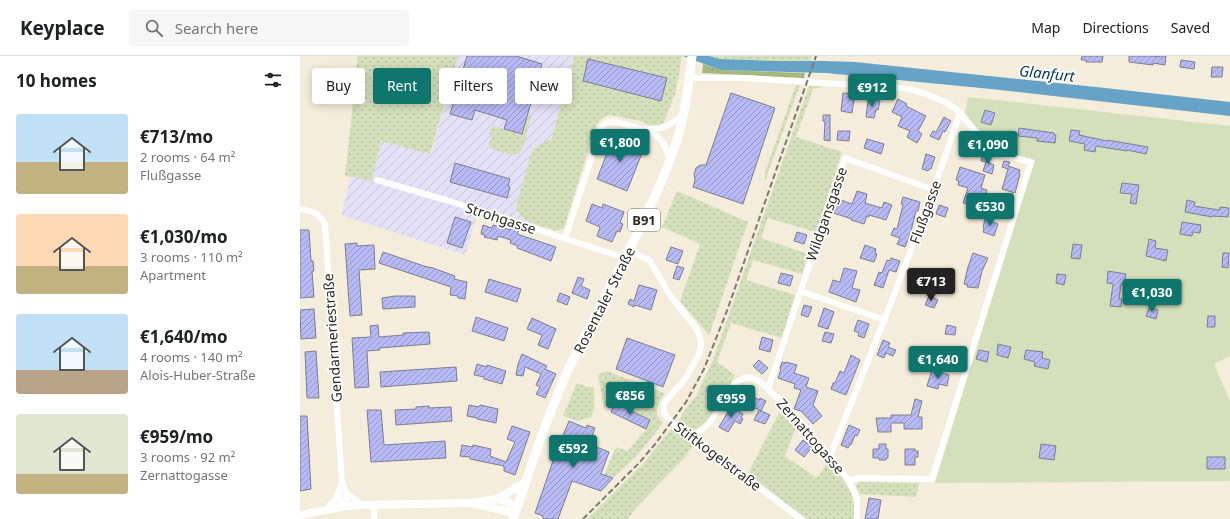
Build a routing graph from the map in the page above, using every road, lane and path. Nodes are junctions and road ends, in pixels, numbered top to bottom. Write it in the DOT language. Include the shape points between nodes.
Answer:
graph roads {
  1 [pos="692,56"];
  2 [pos="689,73"];
  3 [pos="960,114"];
  4 [pos="683,115"];
  5 [pos="642,130"];
  6 [pos="670,161"];
  7 [pos="377,180"];
  8 [pos="934,190"];
  9 [pos="300,209"];
  10 [pos="565,238"];
  11 [pos="627,254"];
  12 [pos="800,291"];
  13 [pos="885,320"];
  14 [pos="768,389"];
  15 [pos="692,437"];
  16 [pos="830,456"];
  17 [pos="849,481"];
  18 [pos="526,482"];
  19 [pos="341,486"];
  20 [pos="347,493"];
  21 [pos="497,499"];
  22 [pos="471,503"];
  23 [pos="374,504"];
  24 [pos="362,505"];
  25 [pos="346,506"];
  26 [pos="325,510"];
  27 [pos="300,514"];
  28 [pos="514,516"];
  29 [pos="374,519"];
  30 [pos="801,519"];
  31 [pos="857,519"];
  1 -- 2 [label="main road, Rosentaler Straße / B91"];
  2 -- 3 [label="street" via="698,78 744,78 903,88 925,94 956,108"];
  2 -- 4 [label="main road, Rosentaler Straße / B91"];
  3 -- 8 [label="street, Flußgasse"];
  3 -- 17 [label="street" via="989,148 997,153 1031,162 932,479 859,478"];
  4 -- 5 [label="street" via="669,126"];
  4 -- 6 [label="main road, Rosentaler Straße / B91"];
  5 -- 6 [label="street" via="658,137 664,143"];
  5 -- 10 [label="street" via="615,122 604,124"];
  6 -- 11 [label="main road, Rosentaler Straße / B91"];
  7 -- 10 [label="street, Strohgasse"];
  8 -- 12 [label="street, Wildgansgasse" via="845,158"];
  8 -- 13 [label="street, Flußgasse"];
  9 -- 19 [label="street, Gendarmeriestraße" via="318,214 325,224"];
  10 -- 11 [label="street, Strohgasse"];
  11 -- 15 [label="street, Stiftkogelstraße" via="650,261 671,297 700,337 697,358 663,408 666,417"];
  11 -- 18 [label="main road, Rosentaler Straße / B91" via="562,383"];
  12 -- 13 [label="street"];
  12 -- 14 [label="street, Wildgansgasse"];
  13 -- 16 [label="street, Flußgasse"];
  14 -- 15 [label="street, Zernattogasse" via="750,377 744,378 731,388 711,421"];
  14 -- 16 [label="street, Zernattogasse" via="781,400"];
  15 -- 30 [label="street, Stiftkogelstraße"];
  16 -- 17 [label="street, Zernattogasse"];
  17 -- 31 [label="street, Zernattogasse" via="857,498"];
  18 -- 21 [label="main road"];
  18 -- 28 [label="main road, Rosentaler Straße / B91"];
  19 -- 20 [label="street, Gendarmeriestraße"];
  19 -- 25 [label="street, Gendarmeriestraße" via="341,502"];
  19 -- 26 [label="street" via="335,500"];
  20 -- 24 [label="street, Gendarmeriestraße"];
  20 -- 25 [label="street"];
  21 -- 22 [label="main road"];
  21 -- 28 [label="main road" via="513,506"];
  22 -- 23 [label="main road"];
  22 -- 28 [label="main road"];
  23 -- 24 [label="main road"];
  23 -- 29 [label="street"];
  24 -- 25 [label="main road"];
  25 -- 26 [label="main road"];
  26 -- 27 [label="main road"];
}
